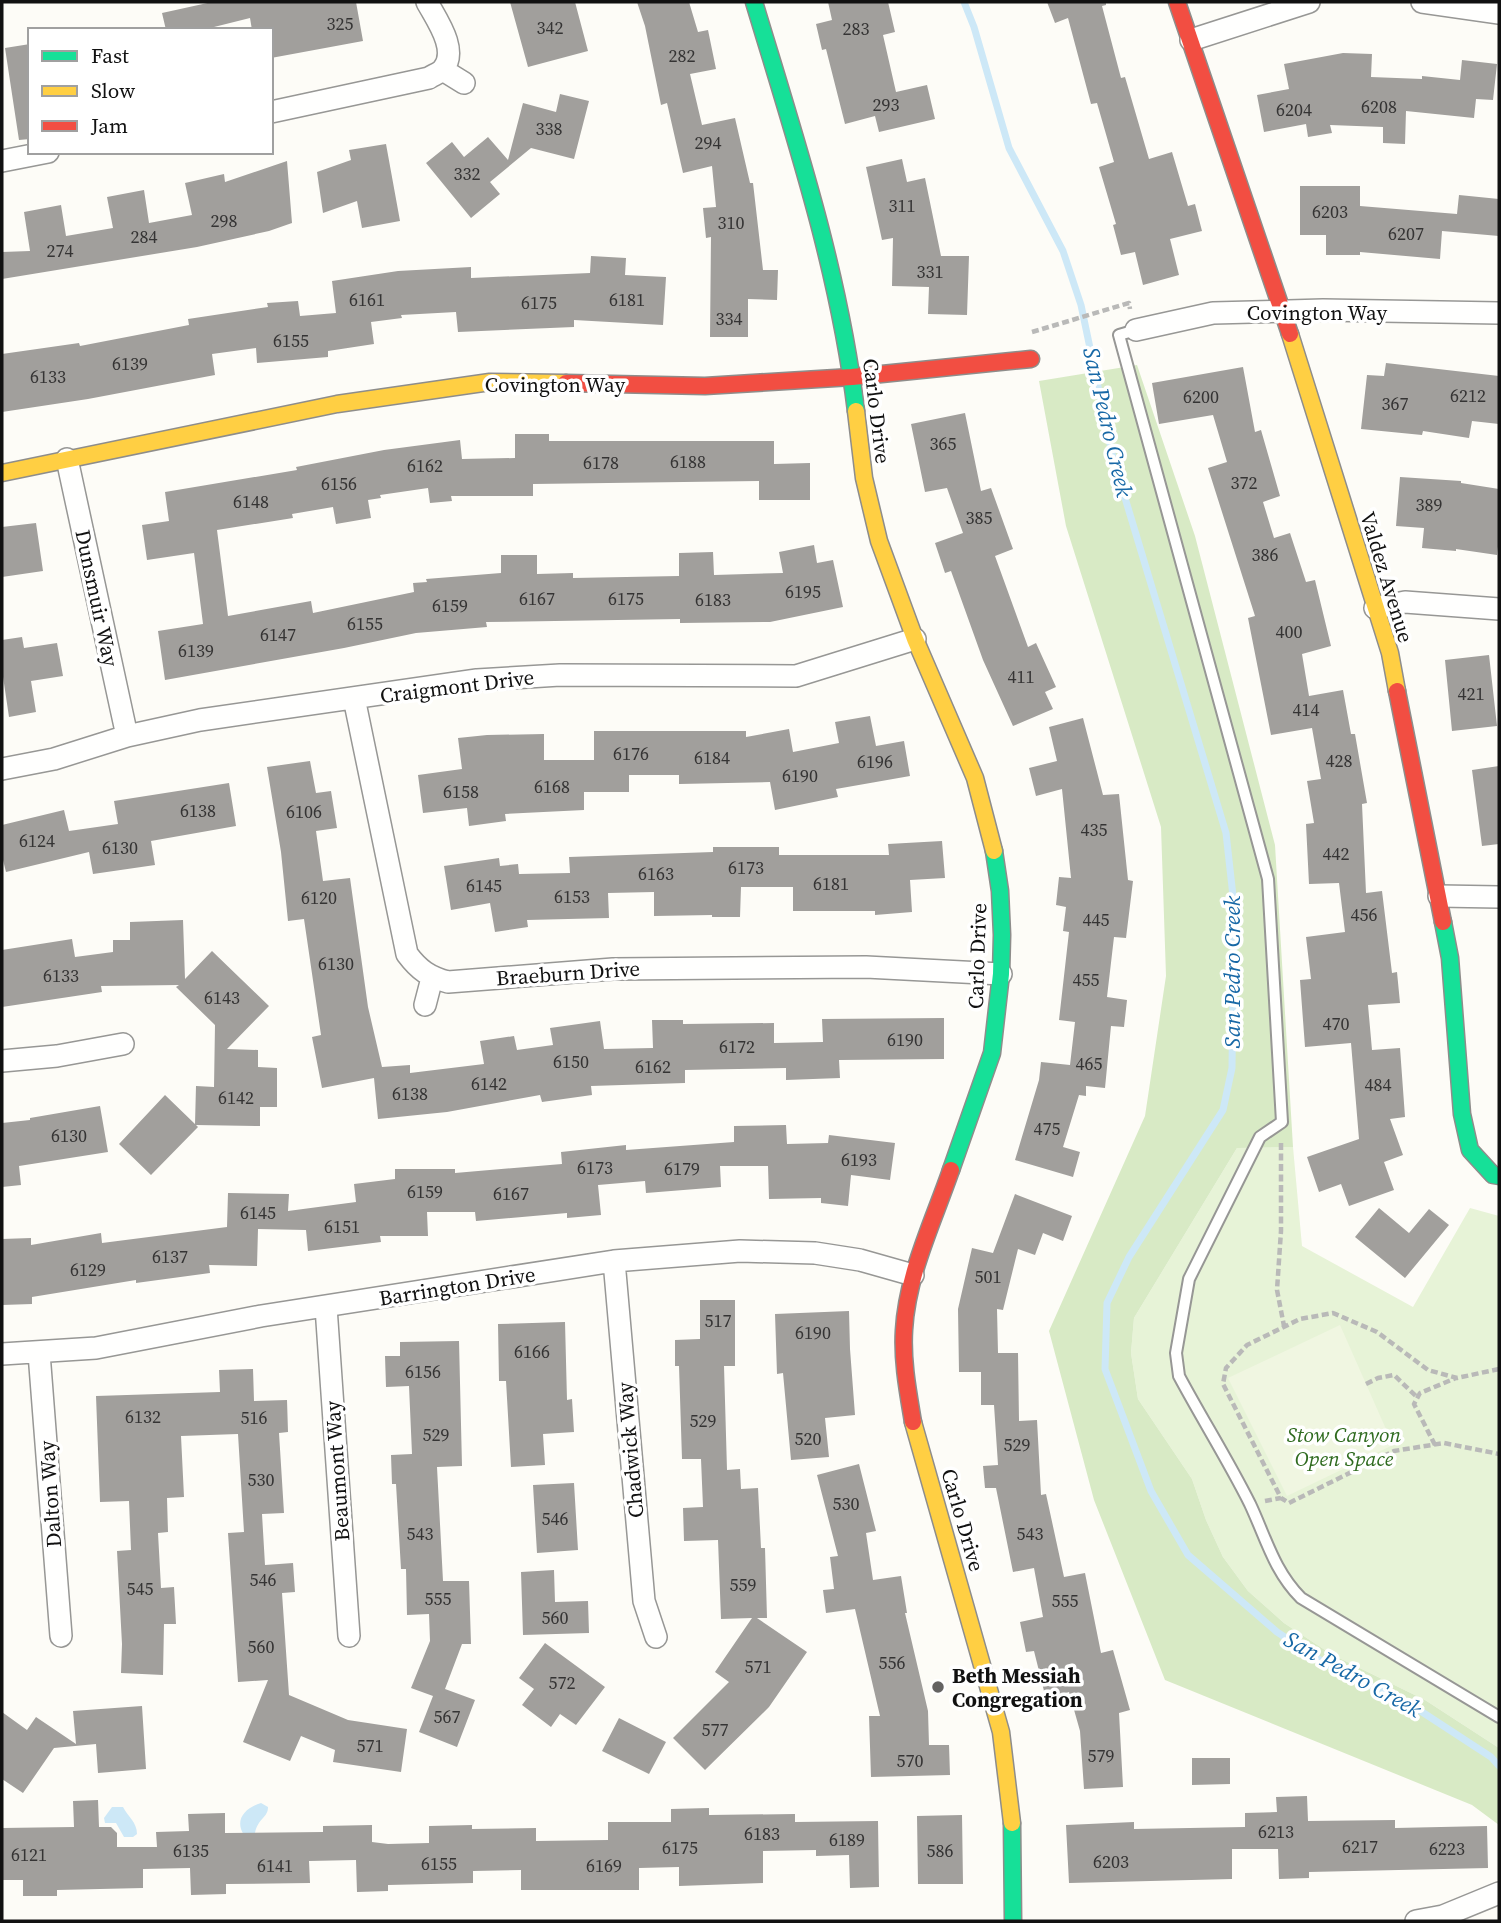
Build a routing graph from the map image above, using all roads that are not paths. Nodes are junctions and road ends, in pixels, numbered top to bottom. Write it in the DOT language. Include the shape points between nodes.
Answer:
graph roads {
  1 [pos="427,2"];
  2 [pos="754,2"];
  3 [pos="1177,2"];
  4 [pos="1309,2"];
  5 [pos="1422,2"];
  6 [pos="1499,13"];
  7 [pos="1191,40"];
  8 [pos="443,70"];
  9 [pos="464,83"];
  10 [pos="273,112"];
  11 [pos="38,154"];
  12 [pos="2,161"];
  13 [pos="1282,312"];
  14 [pos="1499,313"];
  15 [pos="1136,330"];
  16 [pos="1031,359"];
  17 [pos="852,377"];
  18 [pos="67,459"];
  19 [pos="2,473"];
  20 [pos="1375,608"];
  21 [pos="1499,608"];
  22 [pos="915,639"];
  23 [pos="355,698"];
  24 [pos="127,736"];
  25 [pos="2,769"];
  26 [pos="1439,896"];
  27 [pos="1499,897"];
  28 [pos="1001,974"];
  29 [pos="432,978"];
  30 [pos="425,1005"];
  31 [pos="123,1044"];
  32 [pos="2,1061"];
  33 [pos="1496,1176"];
  34 [pos="614,1261"];
  35 [pos="914,1275"];
  36 [pos="326,1307"];
  37 [pos="39,1353"];
  38 [pos="2,1354"];
  39 [pos="61,1636"];
  40 [pos="349,1636"];
  41 [pos="656,1637"];
  42 [pos="1499,1717"];
  43 [pos="1499,1894"];
  44 [pos="1013,1921"];
  45 [pos="1416,1921"];
  1 -- 8 [label="street" via="445,35 449,57"];
  2 -- 17 [label="street, Carlo Drive" via="820,220"];
  3 -- 7 [label="street, Valdez Avenue"];
  4 -- 7 [label="street"];
  5 -- 6 [label="street"];
  7 -- 13 [label="street, Valdez Avenue"];
  8 -- 9 [label="street"];
  8 -- 10 [label="street" via="429,78"];
  11 -- 12 [label="street"];
  13 -- 14 [label="street, Covington Way"];
  13 -- 15 [label="street, Covington Way" via="1213,313"];
  13 -- 20 [label="street, Valdez Avenue"];
  15 -- 42 [label="lane" via="1119,335 1268,880 1282,1122 1260,1137 1189,1279 1175,1353 1179,1376 1250,1504 1289,1587"];
  16 -- 17 [label="street, Covington Way"];
  17 -- 18 [label="street, Covington Way" via="705,386 490,382 337,404"];
  17 -- 22 [label="street, Carlo Drive" via="864,478 879,541"];
  18 -- 19 [label="street, Covington Way"];
  18 -- 24 [label="street, Dunsmuir Way"];
  20 -- 21 [label="street" via="1405,602"];
  20 -- 26 [label="street, Valdez Avenue" via="1390,653"];
  22 -- 23 [label="street, Craigmont Drive" via="796,676 560,675 477,680"];
  22 -- 28 [label="street, Carlo Drive" via="975,778 991,836 1000,891"];
  23 -- 24 [label="street, Craigmont Drive" via="200,720"];
  23 -- 29 [label="street" via="407,954"];
  24 -- 25 [label="street, Craigmont Drive" via="54,760"];
  26 -- 27 [label="street"];
  26 -- 33 [label="street, Valdez Avenue" via="1450,958 1462,1114 1470,1150"];
  28 -- 29 [label="street, Braeburn Drive" via="852,967 613,968 448,982"];
  28 -- 35 [label="street, Carlo Drive" via="992,1053"];
  29 -- 30 [label="street"];
  31 -- 32 [label="street"];
  34 -- 35 [label="street, Barrington Drive" via="740,1251 816,1253"];
  34 -- 36 [label="street, Barrington Drive"];
  34 -- 41 [label="street, Chadwick Way" via="643,1601"];
  35 -- 44 [label="street, Carlo Drive" via="904,1330 906,1377 913,1422 1001,1732 1014,1844"];
  36 -- 37 [label="street, Barrington Drive" via="96,1348"];
  36 -- 40 [label="street, Beaumont Way"];
  37 -- 38 [label="street, Barrington Drive"];
  37 -- 39 [label="street, Dalton Way"];
  43 -- 45 [label="street" via="1443,1916"];
}
